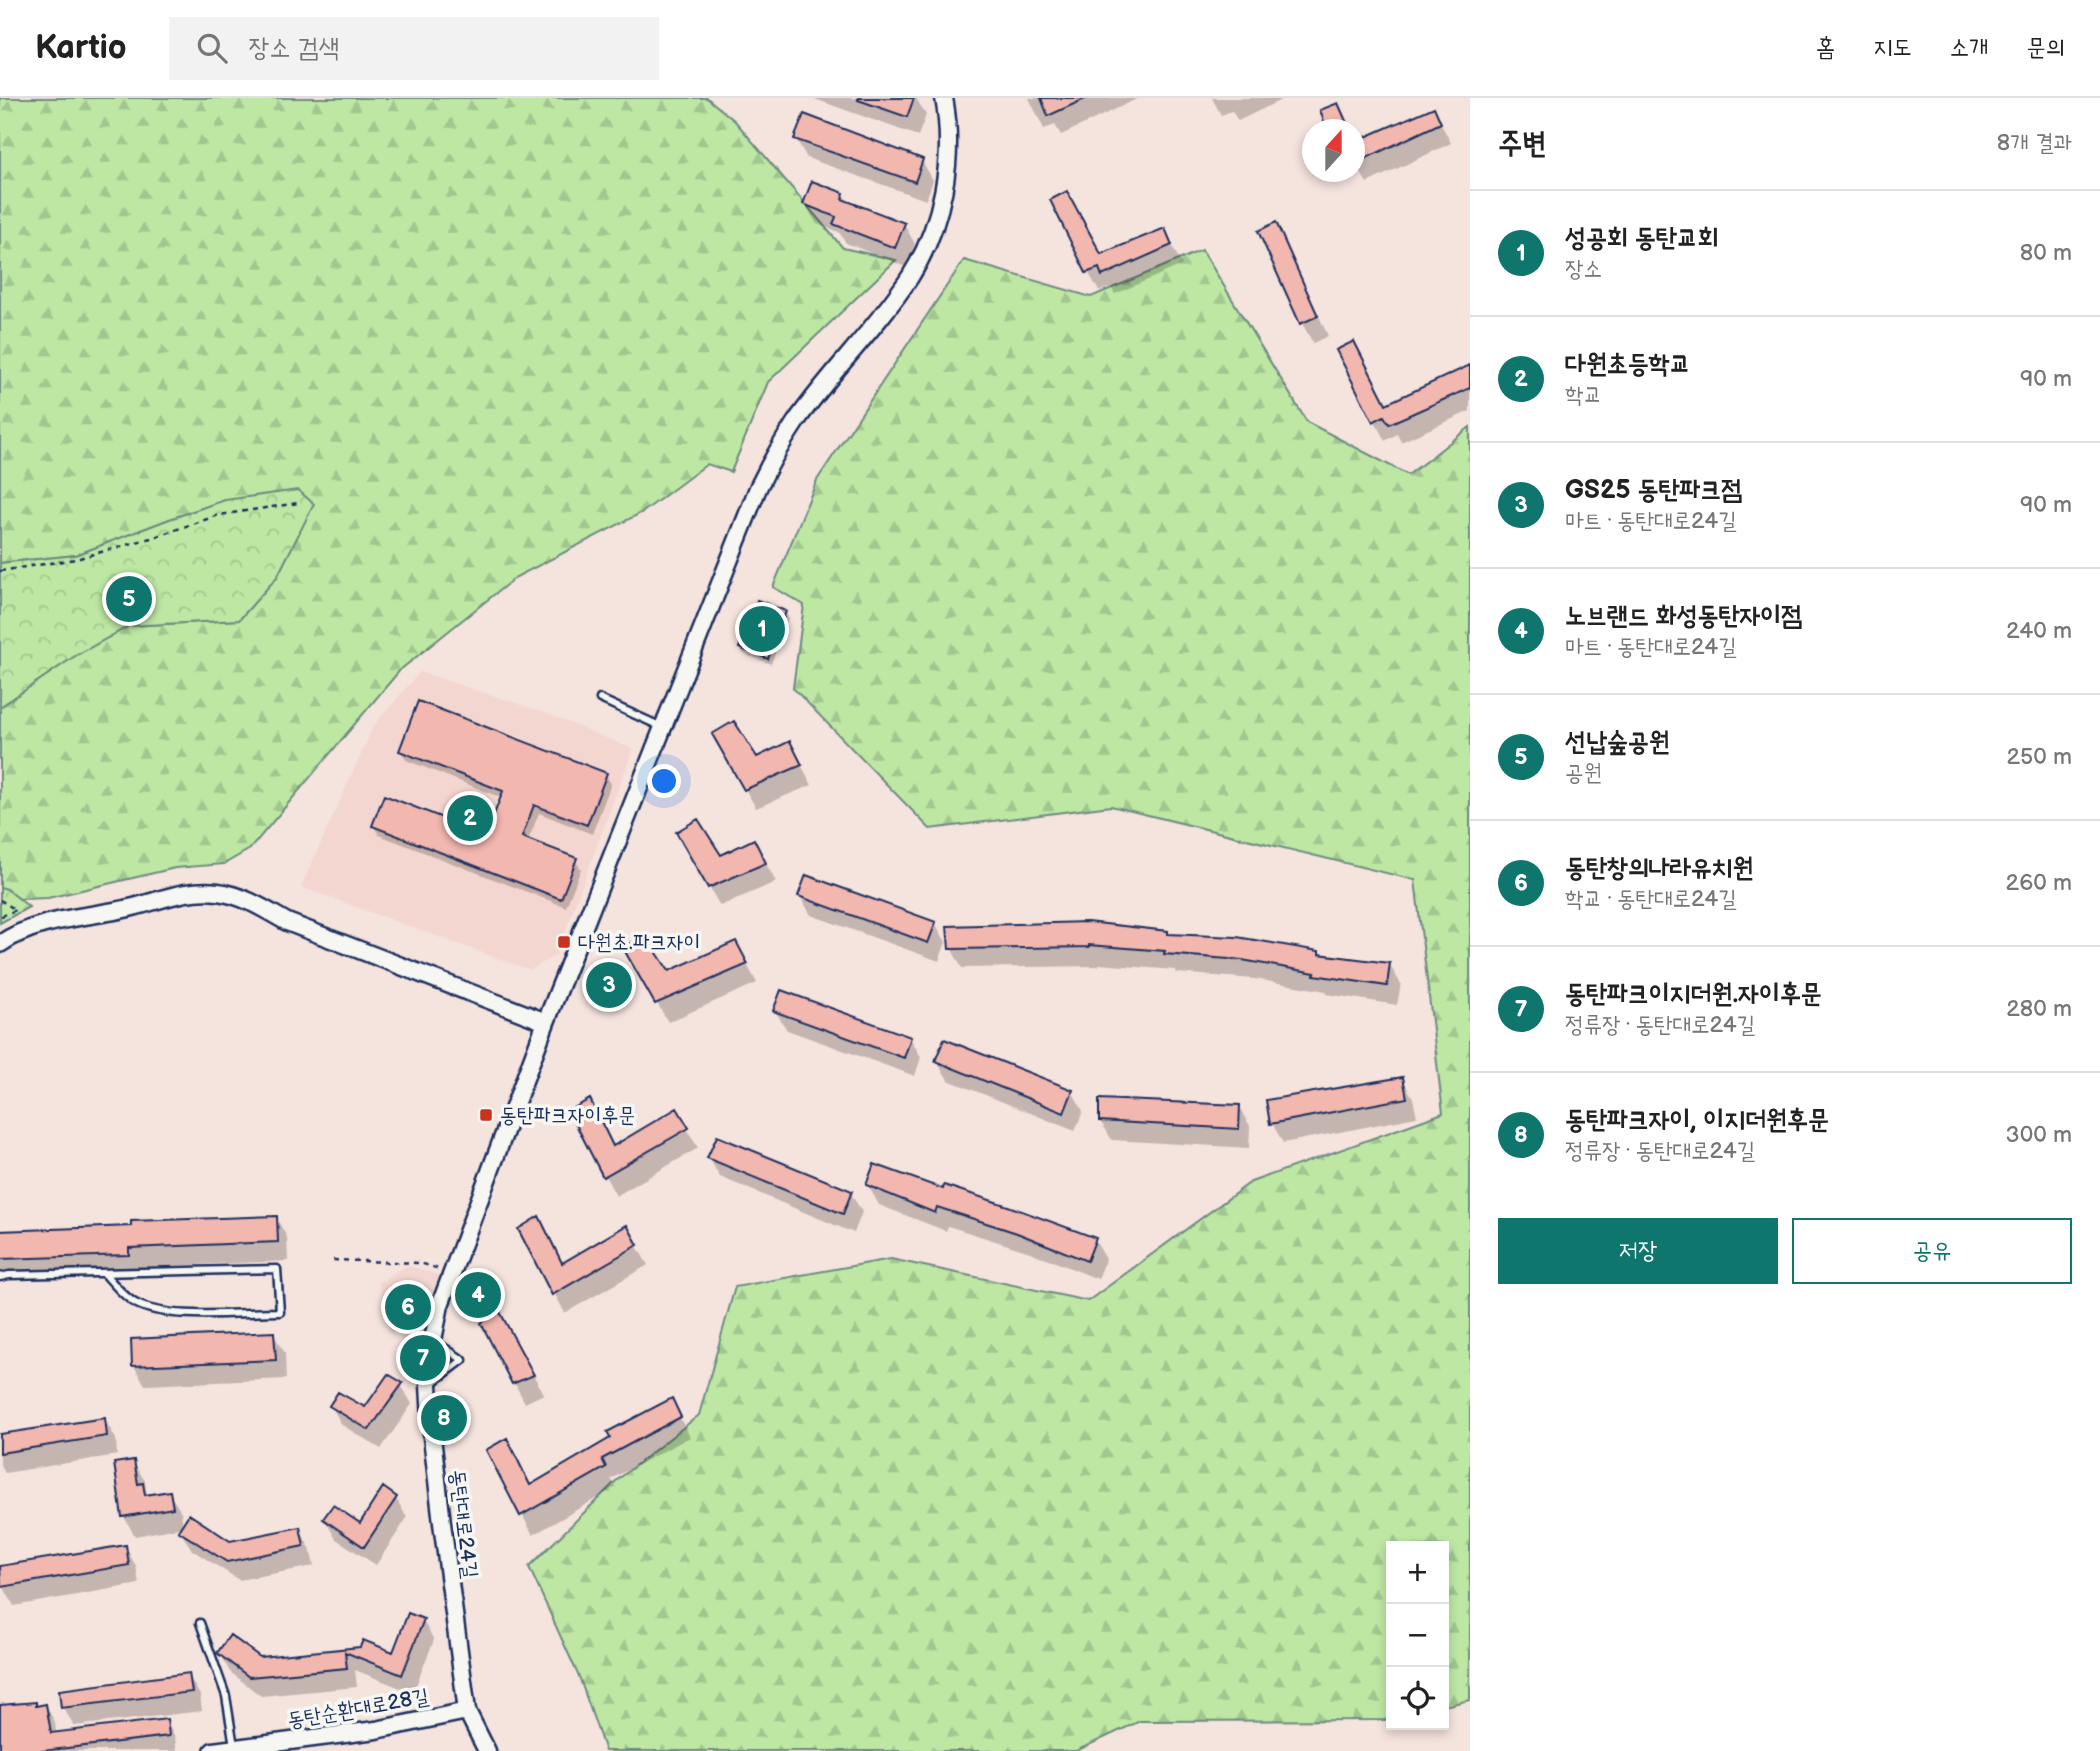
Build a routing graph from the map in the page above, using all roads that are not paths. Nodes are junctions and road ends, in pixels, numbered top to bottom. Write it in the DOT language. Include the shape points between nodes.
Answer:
graph roads {
  1 [pos="944,98"];
  2 [pos="600,699"];
  3 [pos="664,728"];
  4 [pos="0,944"];
  5 [pos="546,1023"];
  6 [pos="104,1273"];
  7 [pos="0,1277"];
  8 [pos="433,1340"];
  9 [pos="429,1385"];
  10 [pos="200,1623"];
  11 [pos="467,1711"];
  12 [pos="234,1750"];
  13 [pos="214,1751"];
  14 [pos="487,1751"];
  1 -- 3 [label="street, 동탄대로24길" via="945,187 931,237 910,276 776,452"];
  2 -- 3 [label="lane"];
  3 -- 5 [label="street, 동탄대로24길"];
  4 -- 5 [label="street" via="42,925 131,908 188,891 220,892"];
  5 -- 8 [label="street, 동탄대로24길" via="440,1305"];
  6 -- 6 [label="lane" via="277,1269 280,1312 153,1311 128,1298"];
  6 -- 7 [label="lane"];
  8 -- 9 [label="street, 동탄대로24길"];
  8 -- 9 [label="lane" via="463,1360"];
  9 -- 11 [label="street, 동탄대로24길"];
  10 -- 12 [label="lane" via="226,1696"];
  11 -- 12 [label="street, 동탄순환대로28길" via="376,1730"];
  11 -- 14 [label="street, 동탄대로24길"];
  12 -- 13 [label="street, 동탄순환대로28길"];
}
